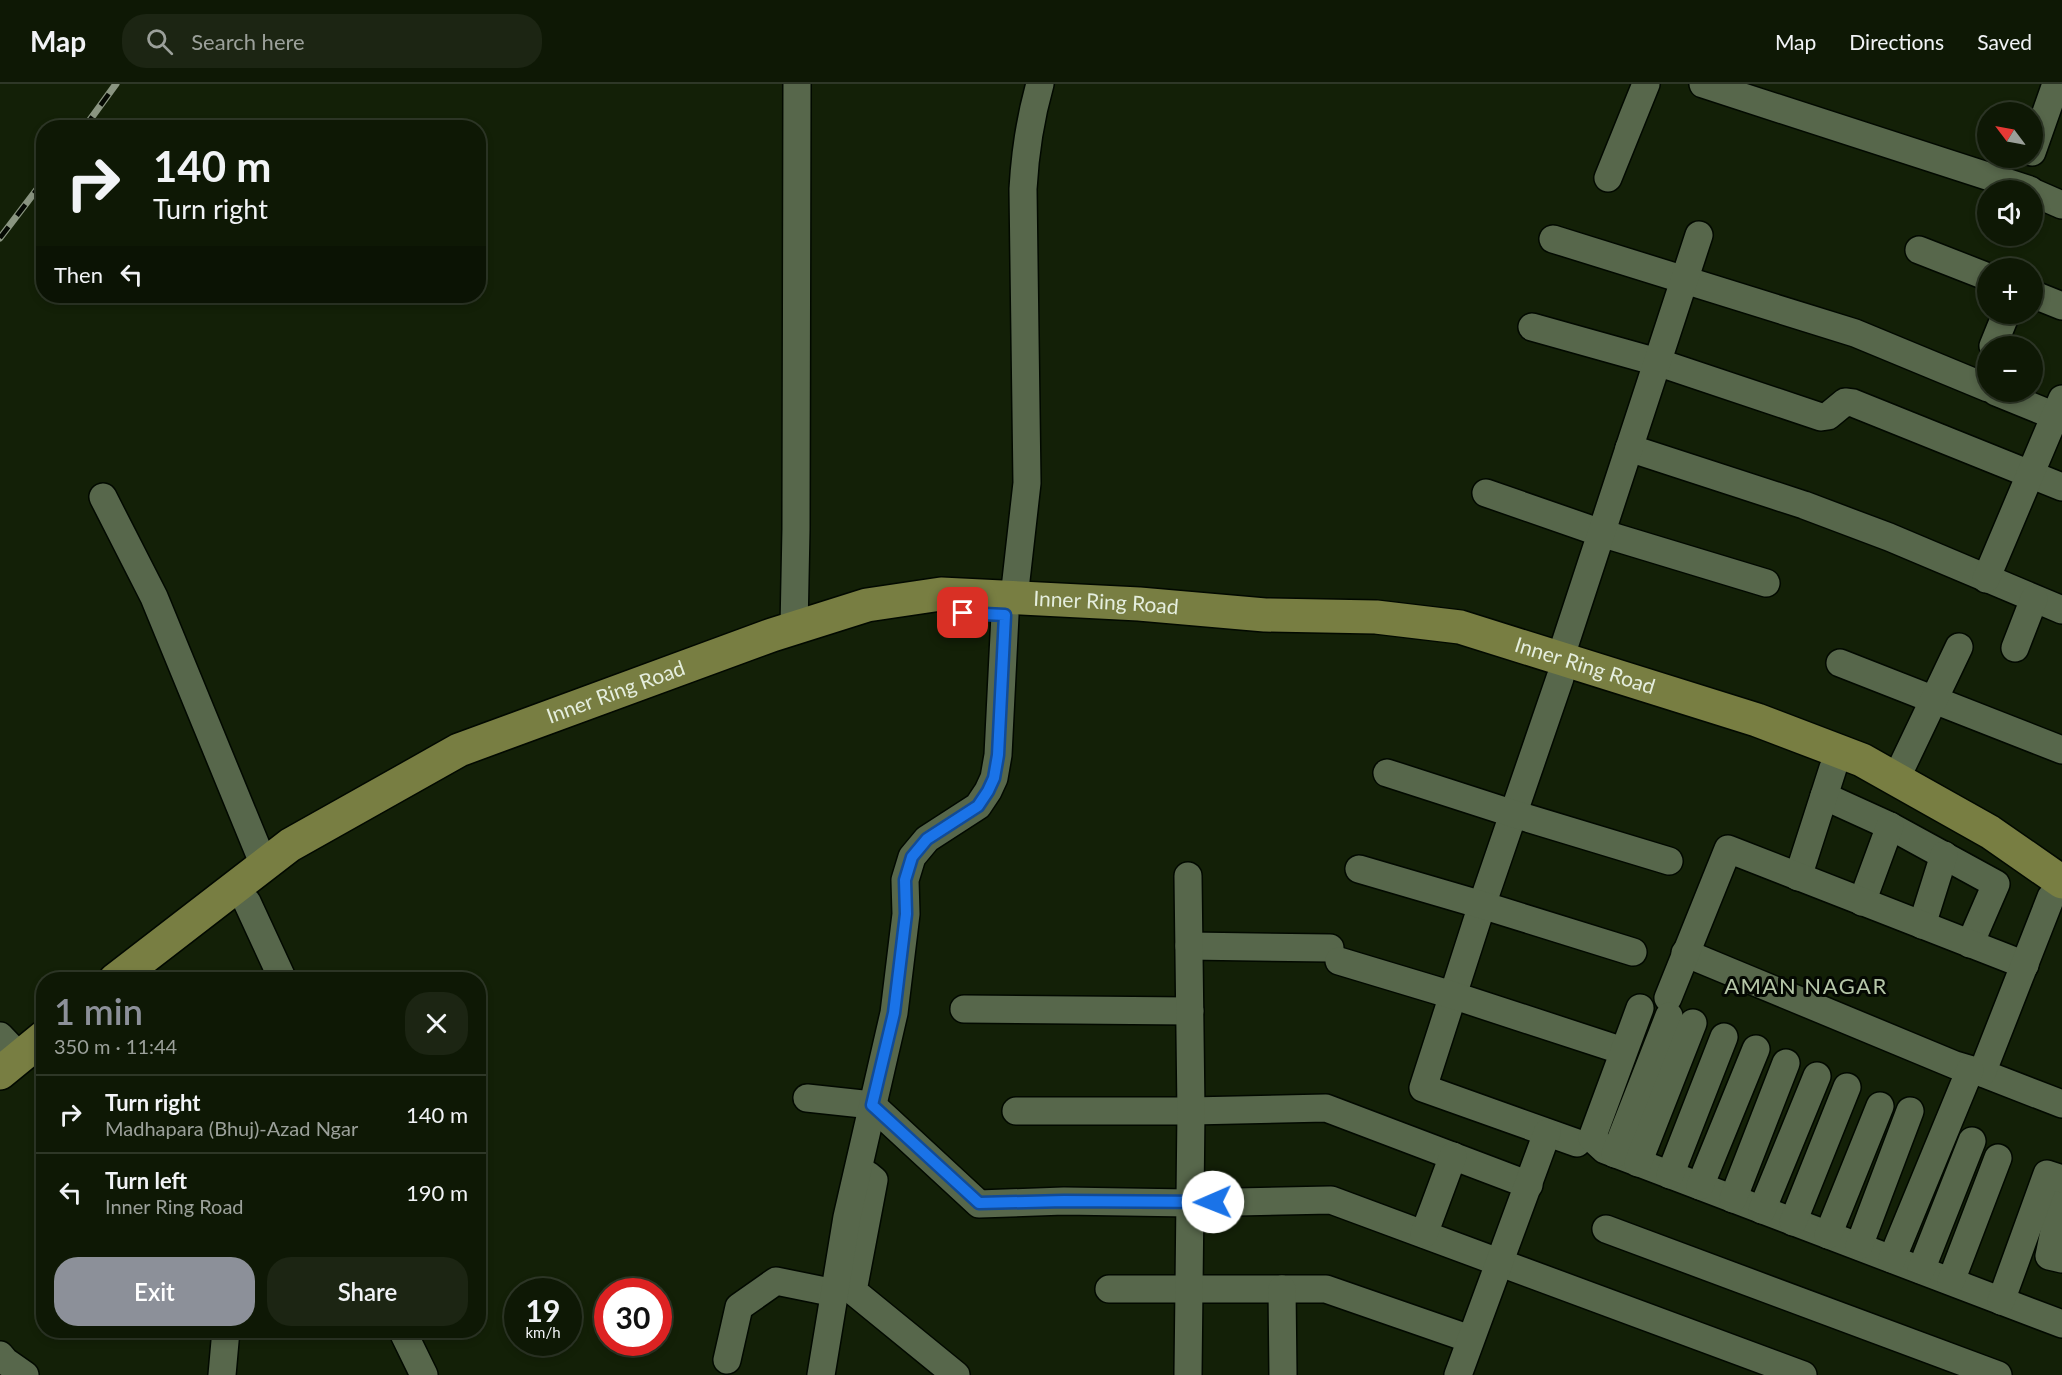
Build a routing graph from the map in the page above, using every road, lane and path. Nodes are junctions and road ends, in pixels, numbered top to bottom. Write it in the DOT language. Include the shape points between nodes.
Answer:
graph roads {
  1 [pos="797,84"];
  2 [pos="1040,84"];
  3 [pos="1646,84"];
  4 [pos="1703,84"];
  5 [pos="2047,86"];
  6 [pos="2043,104"];
  7 [pos="1608,178"];
  8 [pos="1997,180"];
  9 [pos="2043,197"];
  10 [pos="2062,205"];
  11 [pos="1699,235"];
  12 [pos="1553,239"];
  13 [pos="1919,250"];
  14 [pos="1977,273"];
  15 [pos="1684,279"];
  16 [pos="2043,298"];
  17 [pos="2062,306"];
  18 [pos="1532,327"];
  19 [pos="1657,362"];
  20 [pos="1977,378"];
  21 [pos="2042,402"];
  22 [pos="2059,408"];
  23 [pos="1629,448"];
  24 [pos="2031,475"];
  25 [pos="2062,487"];
  26 [pos="1486,492"];
  27 [pos="103,497"];
  28 [pos="1601,533"];
  29 [pos="1986,579"];
  30 [pos="1766,583"];
  31 [pos="2034,599"];
  32 [pos="1010,606"];
  33 [pos="2062,610"];
  34 [pos="794,628"];
  35 [pos="1959,647"];
  36 [pos="2015,648"];
  37 [pos="1840,663"];
  38 [pos="1560,668"];
  39 [pos="1935,699"];
  40 [pos="2062,750"];
  41 [pos="1387,773"];
  42 [pos="1896,779"];
  43 [pos="1829,782"];
  44 [pos="1514,814"];
  45 [pos="1890,826"];
  46 [pos="1944,855"];
  47 [pos="1669,861"];
  48 [pos="264,865"];
  49 [pos="1359,869"];
  50 [pos="1188,876"];
  51 [pos="1798,877"];
  52 [pos="2059,886"];
  53 [pos="247,902"];
  54 [pos="1862,902"];
  55 [pos="1482,905"];
  56 [pos="1922,925"];
  57 [pos="1970,944"];
  58 [pos="1189,946"];
  59 [pos="1633,952"];
  60 [pos="1685,953"];
  61 [pos="2025,965"];
  62 [pos="125,972"];
  63 [pos="155,972"];
  64 [pos="279,972"];
  65 [pos="1452,995"];
  66 [pos="1640,1008"];
  67 [pos="964,1009"];
  68 [pos="1190,1011"];
  69 [pos="1724,1037"];
  70 [pos="1611,1047"];
  71 [pos="1756,1049"];
  72 [pos="21,1053"];
  73 [pos="1786,1063"];
  74 [pos="1976,1071"];
  75 [pos="1817,1076"];
  76 [pos="1847,1088"];
  77 [pos="0,1096"];
  78 [pos="807,1098"];
  79 [pos="2062,1104"];
  80 [pos="872,1105"];
  81 [pos="1880,1106"];
  82 [pos="1016,1111"];
  83 [pos="1191,1111"];
  84 [pos="1910,1111"];
  85 [pos="1547,1133"];
  86 [pos="1972,1141"];
  87 [pos="1577,1143"];
  88 [pos="1453,1156"];
  89 [pos="1626,1158"];
  90 [pos="1998,1158"];
  91 [pos="858,1168"];
  92 [pos="1670,1175"];
  93 [pos="2062,1179"];
  94 [pos="1528,1185"];
  95 [pos="1700,1186"];
  96 [pos="1733,1199"];
  97 [pos="2062,1202"];
  98 [pos="1189,1203"];
  99 [pos="1762,1210"];
  100 [pos="1793,1222"];
  101 [pos="1606,1229"];
  102 [pos="1424,1234"];
  103 [pos="1828,1235"];
  104 [pos="1859,1246"];
  105 [pos="1892,1259"];
  106 [pos="2062,1259"];
  107 [pos="1500,1262"];
  108 [pos="1921,1270"];
  109 [pos="1951,1281"];
  110 [pos="1188,1288"];
  111 [pos="1109,1289"];
  112 [pos="1282,1289"];
  113 [pos="835,1293"];
  114 [pos="2001,1301"];
  115 [pos="2062,1324"];
  116 [pos="225,1338"];
  117 [pos="406,1338"];
  118 [pos="1470,1340"];
  119 [pos="0,1355"];
  120 [pos="728,1360"];
  121 [pos="25,1375"];
  122 [pos="222,1375"];
  123 [pos="424,1375"];
  124 [pos="821,1375"];
  125 [pos="956,1375"];
  126 [pos="1188,1375"];
  127 [pos="1283,1375"];
  128 [pos="1458,1375"];
  129 [pos="1803,1375"];
  130 [pos="1998,1375"];
  1 -- 34 [label="street"];
  2 -- 32 [label="street" via="1025,156 1023,189 1027,483"];
  3 -- 7 [label="street"];
  4 -- 8 [label="street"];
  5 -- 6 [label="street"];
  9 -- 10 [label="street"];
  11 -- 15 [label="street"];
  12 -- 15 [label="street"];
  13 -- 14 [label="street"];
  15 -- 19 [label="street"];
  15 -- 20 [label="street" via="1855,333"];
  16 -- 17 [label="street"];
  18 -- 19 [label="street"];
  19 -- 23 [label="street"];
  19 -- 24 [label="street" via="1821,417 1845,402 1853,403"];
  21 -- 22 [label="street"];
  22 -- 24 [label="street"];
  23 -- 28 [label="street"];
  23 -- 29 [label="street" via="1804,504"];
  24 -- 25 [label="street"];
  24 -- 29 [label="street"];
  26 -- 28 [label="street"];
  27 -- 48 [label="street" via="154,597"];
  28 -- 30 [label="street"];
  28 -- 38 [label="street"];
  29 -- 31 [label="street"];
  31 -- 33 [label="street"];
  31 -- 36 [label="street"];
  32 -- 34 [label="main road, Inner Ring Road" via="941,594 867,605"];
  32 -- 38 [label="main road, Inner Ring Road" via="1139,604 1265,615 1376,617 1460,627"];
  32 -- 53 [label="main road, Inner Ring Road" via="871,623 778,652 467,766 300,860"];
  32 -- 80 [label="street" via="994,778 978,806 927,839 912,857 905,880 906,914 894,1013"];
  34 -- 48 [label="main road, Inner Ring Road" via="459,750 290,845"];
  35 -- 39 [label="street"];
  37 -- 39 [label="street"];
  38 -- 42 [label="main road, Inner Ring Road" via="1757,720 1862,760"];
  38 -- 43 [label="main road, Inner Ring Road" via="1752,737"];
  38 -- 44 [label="street"];
  39 -- 40 [label="street"];
  39 -- 42 [label="street"];
  41 -- 44 [label="street"];
  42 -- 52 [label="main road, Inner Ring Road" via="1990,832"];
  43 -- 45 [label="street"];
  43 -- 51 [label="street"];
  43 -- 52 [label="main road, Inner Ring Road" via="1854,776"];
  44 -- 47 [label="street"];
  44 -- 55 [label="street"];
  45 -- 46 [label="street"];
  45 -- 54 [label="street"];
  46 -- 56 [label="street"];
  46 -- 57 [label="street" via="1996,884"];
  48 -- 62 [label="main road, Inner Ring Road"];
  49 -- 55 [label="street"];
  50 -- 58 [label="street"];
  51 -- 54 [label="street"];
  51 -- 60 [label="street" via="1728,849"];
  52 -- 61 [label="street"];
  53 -- 63 [label="main road, Inner Ring Road"];
  53 -- 64 [label="street"];
  54 -- 56 [label="street"];
  55 -- 59 [label="street"];
  55 -- 65 [label="street"];
  56 -- 57 [label="street"];
  57 -- 61 [label="street"];
  58 -- 65 [label="street" via="1334,955"];
  58 -- 68 [label="street"];
  60 -- 74 [label="street"];
  60 -- 89 [label="street" via="1677,1012"];
  61 -- 74 [label="street"];
  65 -- 70 [label="street"];
  65 -- 85 [label="street" via="1423,1088"];
  66 -- 89 [label="street" via="1592,1138 1605,1150"];
  67 -- 68 [label="street"];
  68 -- 83 [label="street"];
  69 -- 92 [label="street"];
  71 -- 95 [label="street"];
  72 -- 77 [label="main road"];
  73 -- 96 [label="street"];
  74 -- 79 [label="street"];
  74 -- 105 [label="street"];
  75 -- 99 [label="street"];
  76 -- 100 [label="street"];
  78 -- 80 [label="street"];
  80 -- 91 [label="street"];
  80 -- 98 [label="street" via="979,1203"];
  81 -- 103 [label="street"];
  82 -- 83 [label="street"];
  83 -- 88 [label="street" via="1326,1108"];
  83 -- 98 [label="street"];
  84 -- 104 [label="street"];
  85 -- 87 [label="street"];
  85 -- 94 [label="street"];
  86 -- 108 [label="street"];
  88 -- 94 [label="street"];
  88 -- 102 [label="street"];
  89 -- 92 [label="street"];
  90 -- 109 [label="street"];
  91 -- 113 [label="street"];
  91 -- 125 [label="street" via="874,1180 853,1292"];
  92 -- 95 [label="street"];
  93 -- 114 [label="street" via="2047,1174"];
  94 -- 107 [label="street"];
  95 -- 96 [label="street"];
  96 -- 99 [label="street"];
  97 -- 106 [label="street" via="2049,1256"];
  98 -- 102 [label="street" via="1332,1200"];
  98 -- 110 [label="street"];
  99 -- 100 [label="street"];
  100 -- 103 [label="street"];
  101 -- 130 [label="street"];
  102 -- 107 [label="street"];
  103 -- 104 [label="street"];
  104 -- 105 [label="street"];
  105 -- 108 [label="street"];
  107 -- 118 [label="street"];
  107 -- 129 [label="street"];
  108 -- 109 [label="street"];
  109 -- 114 [label="street"];
  110 -- 111 [label="street"];
  110 -- 112 [label="street"];
  110 -- 126 [label="street"];
  112 -- 118 [label="street" via="1326,1289"];
  112 -- 127 [label="street"];
  113 -- 120 [label="street" via="776,1281 739,1307"];
  113 -- 124 [label="street"];
  114 -- 115 [label="street"];
  116 -- 122 [label="street"];
  117 -- 123 [label="street"];
  118 -- 128 [label="street"];
  119 -- 121 [label="street"];
}
